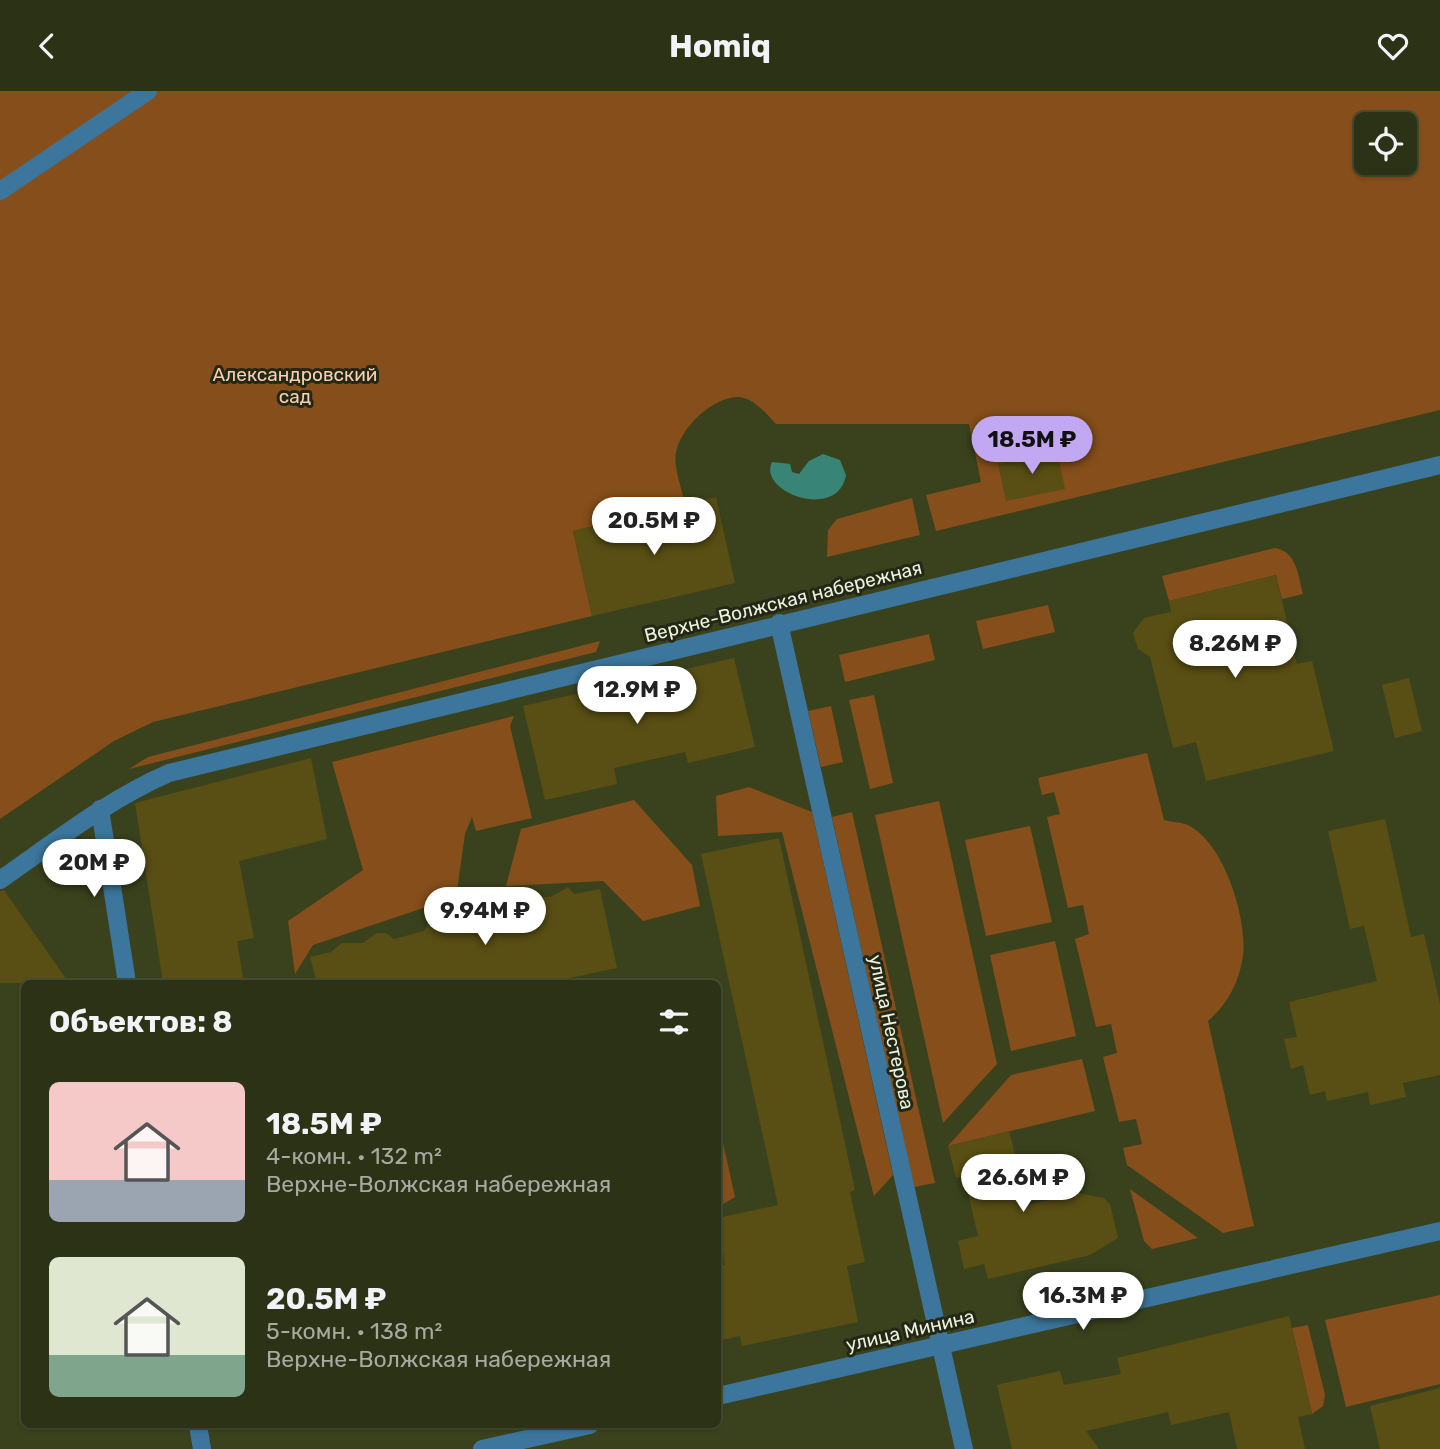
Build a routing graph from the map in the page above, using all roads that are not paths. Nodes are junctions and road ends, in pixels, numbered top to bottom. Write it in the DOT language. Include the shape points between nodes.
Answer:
graph roads {
  1 [pos="148,91"];
  2 [pos="0,191"];
  3 [pos="1440,465"];
  4 [pos="779,623"];
  5 [pos="100,809"];
  6 [pos="0,880"];
  7 [pos="128,980"];
  8 [pos="1440,1231"];
  9 [pos="941,1345"];
  10 [pos="721,1395"];
  11 [pos="198,1428"];
  12 [pos="576,1428"];
  13 [pos="202,1449"];
  14 [pos="482,1449"];
  15 [pos="964,1449"];
  1 -- 2 [label="street"];
  3 -- 4 [label="street, Верхне-Волжская набережная"];
  4 -- 5 [label="street, Верхне-Волжская набережная" via="169,773"];
  4 -- 9 [label="street, улица Нестерова"];
  5 -- 6 [label="street, Верхне-Волжская набережная"];
  5 -- 7 [label="street"];
  8 -- 9 [label="street, улица Минина"];
  9 -- 10 [label="street, улица Минина"];
  9 -- 15 [label="street, улица Нестерова"];
  11 -- 13 [label="street"];
  12 -- 14 [label="street"];
}
